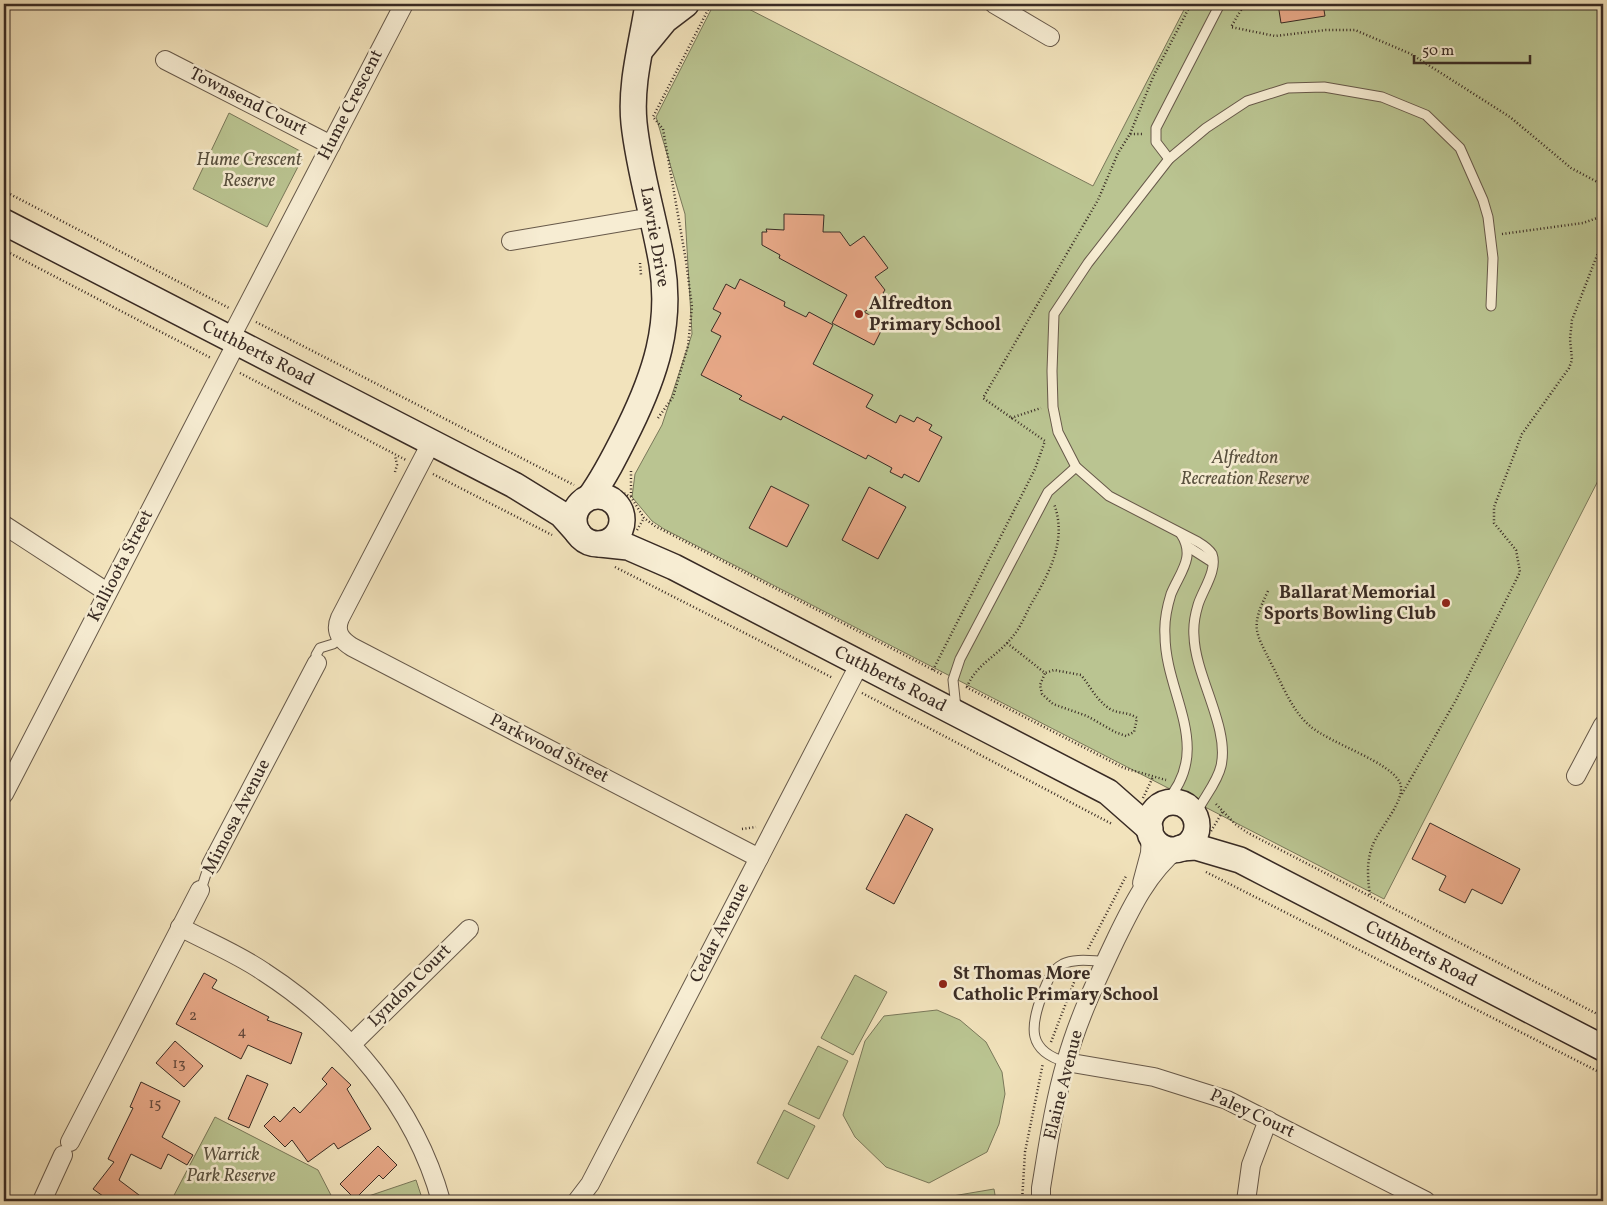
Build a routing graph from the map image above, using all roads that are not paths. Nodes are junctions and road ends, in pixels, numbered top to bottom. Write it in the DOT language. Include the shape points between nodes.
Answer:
graph roads {
  1 [pos="404,4"];
  2 [pos="648,4"];
  3 [pos="658,4"];
  4 [pos="686,4"];
  5 [pos="994,4"];
  6 [pos="1220,4"];
  7 [pos="1050,36"];
  8 [pos="641,50"];
  9 [pos="165,60"];
  10 [pos="331,145"];
  11 [pos="1169,159"];
  12 [pos="652,216"];
  13 [pos="4,222"];
  14 [pos="511,241"];
  15 [pos="1492,306"];
  16 [pos="234,341"];
  17 [pos="431,443"];
  18 [pos="620,447"];
  19 [pos="1076,467"];
  20 [pos="514,485"];
  21 [pos="580,492"];
  22 [pos="619,504"];
  23 [pos="4,525"];
  24 [pos="1181,534"];
  25 [pos="568,535"];
  26 [pos="1187,546"];
  27 [pos="605,554"];
  28 [pos="1212,562"];
  29 [pos="674,567"];
  30 [pos="108,592"];
  31 [pos="341,638"];
  32 [pos="317,663"];
  33 [pos="860,663"];
  34 [pos="957,713"];
  35 [pos="1603,725"];
  36 [pos="1576,776"];
  37 [pos="1108,792"];
  38 [pos="4,794"];
  39 [pos="1169,797"];
  40 [pos="1198,811"];
  41 [pos="1150,831"];
  42 [pos="1179,848"];
  43 [pos="759,858"];
  44 [pos="1240,860"];
  45 [pos="211,865"];
  46 [pos="200,890"];
  47 [pos="1140,891"];
  48 [pos="180,927"];
  49 [pos="469,929"];
  50 [pos="1105,961"];
  51 [pos="352,1044"];
  52 [pos="1603,1048"];
  53 [pos="1066,1062"];
  54 [pos="1268,1120"];
  55 [pos="42,1201"];
  56 [pos="441,1201"];
  57 [pos="577,1201"];
  58 [pos="1041,1201"];
  59 [pos="1246,1201"];
  60 [pos="1426,1201"];
  1 -- 10 [label="street, Hume Crescent"];
  2 -- 8 [label="street, Lawrie Drive"];
  3 -- 4 [label="street" via="672,8"];
  4 -- 8 [label="street, Lawrie Drive" via="665,20"];
  5 -- 7 [label="street"];
  6 -- 11 [label="lane" via="1155,133 1157,145"];
  8 -- 12 [label="street, Lawrie Drive" via="635,72 634,124"];
  9 -- 10 [label="street, Townsend Court"];
  10 -- 16 [label="street, Hume Crescent"];
  11 -- 15 [label="lane" via="1206,128 1247,101 1288,88 1324,87 1382,97 1426,115 1460,148 1483,200 1493,258"];
  11 -- 19 [label="lane" via="1088,263 1054,314 1053,408 1058,432"];
  12 -- 14 [label="street"];
  12 -- 18 [label="street, Lawrie Drive" via="664,278 662,336 652,377"];
  13 -- 16 [label="street, Cuthberts Road"];
  16 -- 17 [label="street, Cuthberts Road"];
  16 -- 30 [label="street, Kallioota Street"];
  17 -- 20 [label="street, Cuthberts Road"];
  17 -- 31 [label="street" via="339,620"];
  18 -- 21 [label="street, Lawrie Drive"];
  18 -- 22 [label="street, Lawrie Drive"];
  19 -- 24 [label="lane" via="1109,496"];
  19 -- 34 [label="lane" via="1046,496 955,671 952,685"];
  20 -- 21 [label="street, Cuthberts Road" via="547,495"];
  20 -- 25 [label="street, Cuthberts Road" via="561,514"];
  21 -- 22 [label="street, Cuthberts Road" via="607,497"];
  21 -- 25 [label="street, Lawrie Drive" via="574,524"];
  22 -- 27 [label="street, Lawrie Drive" via="622,524 617,535 608,542"];
  22 -- 29 [label="street, Cuthberts Road" via="635,533"];
  23 -- 30 [label="street"];
  24 -- 26 [label="lane"];
  24 -- 28 [label="lane" via="1208,550"];
  25 -- 27 [label="street, Cuthberts Road" via="589,542"];
  26 -- 28 [label="lane"];
  26 -- 39 [label="lane" via="1188,560 1170,596 1165,629 1167,658 1184,714 1187,737 1187,753"];
  27 -- 29 [label="street, Cuthberts Road" via="628,547"];
  28 -- 40 [label="lane" via="1196,611 1194,639 1197,662 1223,753 1219,771"];
  29 -- 33 [label="street, Cuthberts Road"];
  30 -- 38 [label="street, Kallioota Street"];
  31 -- 32 [label="lane, Mimosa Avenue" via="320,648 316,655"];
  31 -- 43 [label="street, Parkwood Street" via="361,652"];
  32 -- 45 [label="street, Mimosa Avenue"];
  33 -- 34 [label="street, Cuthberts Road"];
  33 -- 43 [label="street, Cedar Avenue"];
  34 -- 37 [label="street, Cuthberts Road"];
  35 -- 36 [label="street"];
  37 -- 39 [label="street, Cuthberts Road"];
  37 -- 41 [label="street, Cuthberts Road"];
  39 -- 40 [label="street"];
  39 -- 41 [label="street" via="1152,814"];
  40 -- 42 [label="street" via="1194,837"];
  40 -- 44 [label="street, Cuthberts Road"];
  41 -- 42 [label="street" via="1163,847"];
  41 -- 47 [label="street, Elaine Avenue" via="1150,853"];
  42 -- 44 [label="street, Cuthberts Road" via="1196,847"];
  42 -- 47 [label="street, Elaine Avenue" via="1159,866"];
  43 -- 57 [label="street, Cedar Avenue" via="590,1184"];
  44 -- 52 [label="street, Cuthberts Road"];
  45 -- 46 [label="lane, Mimosa Avenue"];
  46 -- 48 [label="street, Mimosa Avenue"];
  47 -- 50 [label="street, Elaine Avenue"];
  48 -- 51 [label="street" via="270,975 325,1017"];
  48 -- 55 [label="street, Mimosa Avenue"];
  49 -- 51 [label="street, Lyndon Court"];
  50 -- 53 [label="street, Elaine Avenue"];
  50 -- 53 [label="lane" via="1066,963 1055,970 1047,982 1034,1018 1033,1034 1046,1053"];
  51 -- 56 [label="street" via="400,1110"];
  53 -- 54 [label="street, Paley Court" via="1178,1083 1227,1100"];
  53 -- 58 [label="street, Elaine Avenue"];
  54 -- 59 [label="street" via="1249,1173"];
  54 -- 60 [label="street, Paley Court"];
}
